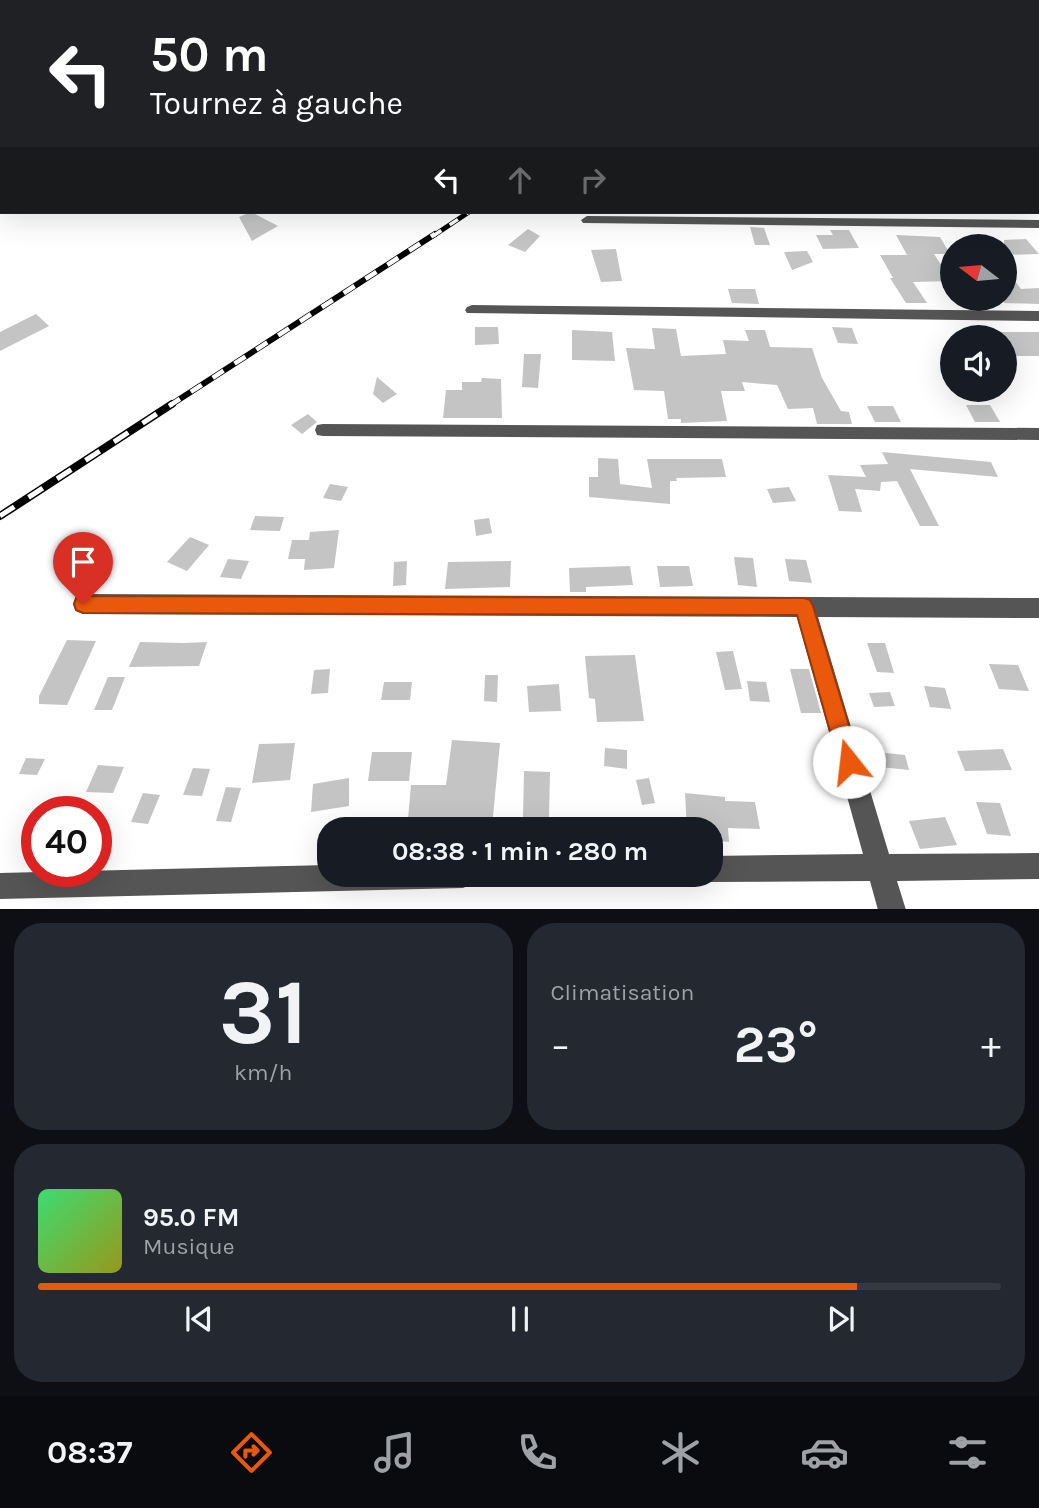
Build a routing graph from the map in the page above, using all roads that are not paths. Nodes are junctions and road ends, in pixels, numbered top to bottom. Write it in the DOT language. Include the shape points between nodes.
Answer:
graph roads {
  1 [pos="587,220"];
  2 [pos="1039,223"];
  3 [pos="472,310"];
  4 [pos="1039,316"];
  5 [pos="323,430"];
  6 [pos="1039,433"];
  7 [pos="83,604"];
  8 [pos="804,606"];
  9 [pos="1039,608"];
  10 [pos="879,866"];
  11 [pos="1039,866"];
  12 [pos="723,869"];
  13 [pos="317,878"];
  14 [pos="0,886"];
  15 [pos="892,909"];
  1 -- 2 [label="street"];
  3 -- 4 [label="street"];
  5 -- 6 [label="street"];
  7 -- 8 [label="street"];
  8 -- 9 [label="street"];
  8 -- 10 [label="street"];
  10 -- 11 [label="street"];
  10 -- 12 [label="street"];
  10 -- 15 [label="street"];
  13 -- 14 [label="street"];
}
